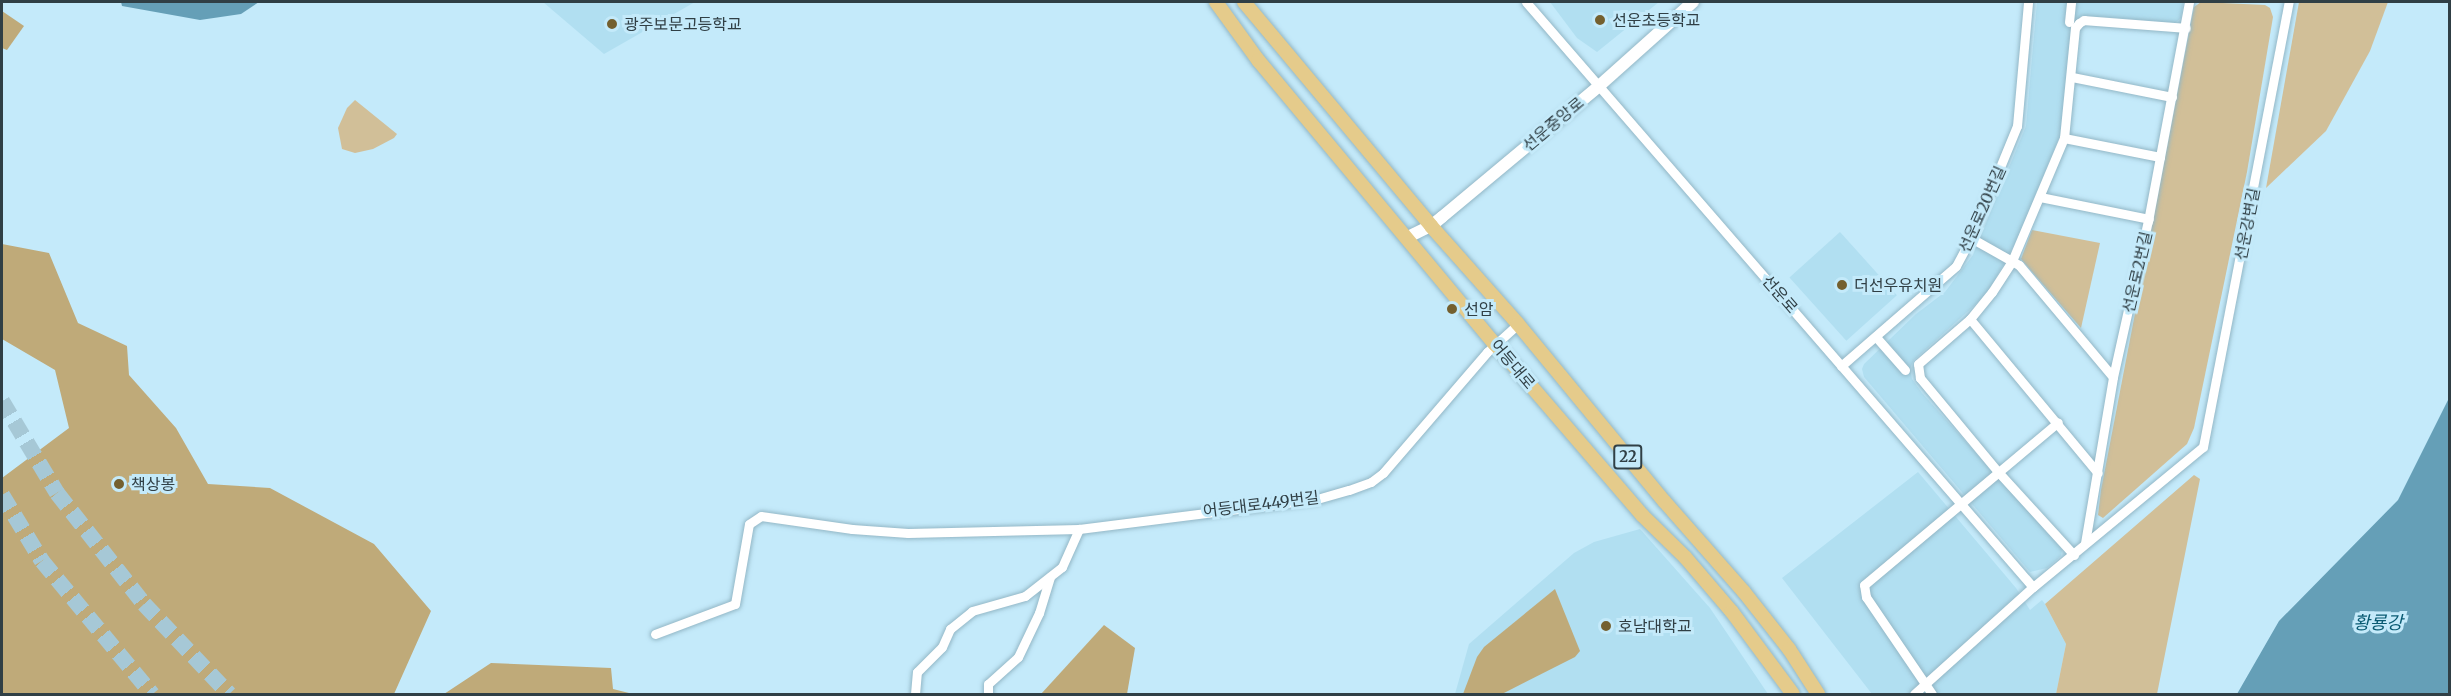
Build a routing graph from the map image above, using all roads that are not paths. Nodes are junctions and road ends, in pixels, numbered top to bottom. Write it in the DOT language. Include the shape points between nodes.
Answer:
graph roads {
  1 [pos="1216,2"];
  2 [pos="1244,2"];
  3 [pos="1526,2"];
  4 [pos="1693,2"];
  5 [pos="2028,2"];
  6 [pos="2071,2"];
  7 [pos="2189,2"];
  8 [pos="2282,2"];
  9 [pos="2289,2"];
  10 [pos="2069,22"];
  11 [pos="2186,28"];
  12 [pos="2072,77"];
  13 [pos="1599,86"];
  14 [pos="2172,97"];
  15 [pos="2064,138"];
  16 [pos="2160,157"];
  17 [pos="2040,197"];
  18 [pos="2148,219"];
  19 [pos="1431,226"];
  20 [pos="1406,238"];
  21 [pos="1971,238"];
  22 [pos="2012,261"];
  23 [pos="1970,319"];
  24 [pos="1518,324"];
  25 [pos="1876,337"];
  26 [pos="1495,344"];
  27 [pos="1841,366"];
  28 [pos="1905,370"];
  29 [pos="2114,377"];
  30 [pos="2058,422"];
  31 [pos="2098,472"];
  32 [pos="1999,473"];
  33 [pos="1961,504"];
  34 [pos="1079,529"];
  35 [pos="2085,543"];
  36 [pos="2074,555"];
  37 [pos="1050,577"];
  38 [pos="2033,587"];
  39 [pos="655,634"];
  40 [pos="1926,684"];
  41 [pos="915,694"];
  42 [pos="988,694"];
  43 [pos="1792,694"];
  44 [pos="1818,694"];
  45 [pos="1914,694"];
  46 [pos="1932,694"];
  1 -- 20 [label="main road, 어등대로 / 22" via="1258,60"];
  2 -- 19 [label="main road, 어등대로 / 22"];
  3 -- 13 [label="street, 선운로"];
  4 -- 13 [label="street, 선운중앙로"];
  5 -- 21 [label="street, 선운로20번길" via="2017,126"];
  6 -- 10 [label="street"];
  7 -- 11 [label="street, 선운로2번길"];
  8 -- 9 [label="street"];
  9 -- 35 [label="street, 선운강변길" via="2204,447"];
  11 -- 12 [label="street" via="2084,20 2075,28"];
  11 -- 14 [label="street, 선운로2번길"];
  12 -- 14 [label="street"];
  12 -- 15 [label="street"];
  13 -- 19 [label="street, 선운중앙로"];
  13 -- 27 [label="street, 선운로"];
  14 -- 16 [label="street, 선운로2번길"];
  15 -- 16 [label="street"];
  15 -- 17 [label="street"];
  16 -- 18 [label="street, 선운로2번길"];
  17 -- 18 [label="street"];
  17 -- 22 [label="street"];
  18 -- 29 [label="street, 선운로2번길"];
  19 -- 20 [label="street, 선운중앙로"];
  19 -- 24 [label="main road, 어등대로 / 22"];
  20 -- 26 [label="main road, 어등대로 / 22"];
  21 -- 22 [label="street"];
  21 -- 25 [label="street, 선운로20번길" via="1956,266"];
  22 -- 23 [label="street"];
  22 -- 29 [label="street" via="2019,264"];
  23 -- 30 [label="street"];
  23 -- 32 [label="street" via="1918,364 1917,370"];
  24 -- 26 [label="street, 어등대로449번길"];
  24 -- 44 [label="main road, 어등대로 / 22" via="1744,592"];
  25 -- 27 [label="street, 선운로20번길"];
  25 -- 28 [label="street"];
  26 -- 34 [label="street, 어등대로449번길" via="1371,482 1317,499"];
  26 -- 43 [label="main road, 어등대로 / 22" via="1642,515 1732,612"];
  27 -- 33 [label="street, 선운로"];
  29 -- 31 [label="street, 선운로2번길"];
  30 -- 31 [label="street"];
  30 -- 32 [label="street"];
  31 -- 35 [label="street, 선운로2번길"];
  32 -- 33 [label="street"];
  32 -- 36 [label="street"];
  33 -- 38 [label="street, 선운로"];
  33 -- 40 [label="street" via="1864,585 1866,597"];
  34 -- 37 [label="street" via="1062,567"];
  34 -- 39 [label="street, 어등대로449번길" via="908,533 761,516 749,524 735,604"];
  35 -- 36 [label="street"];
  36 -- 38 [label="street"];
  37 -- 41 [label="street" via="1025,596 972,611 950,629 942,647 917,672"];
  37 -- 42 [label="street" via="1039,613 1018,657 988,684"];
  38 -- 40 [label="street"];
  40 -- 45 [label="street"];
  40 -- 46 [label="street"];
}
